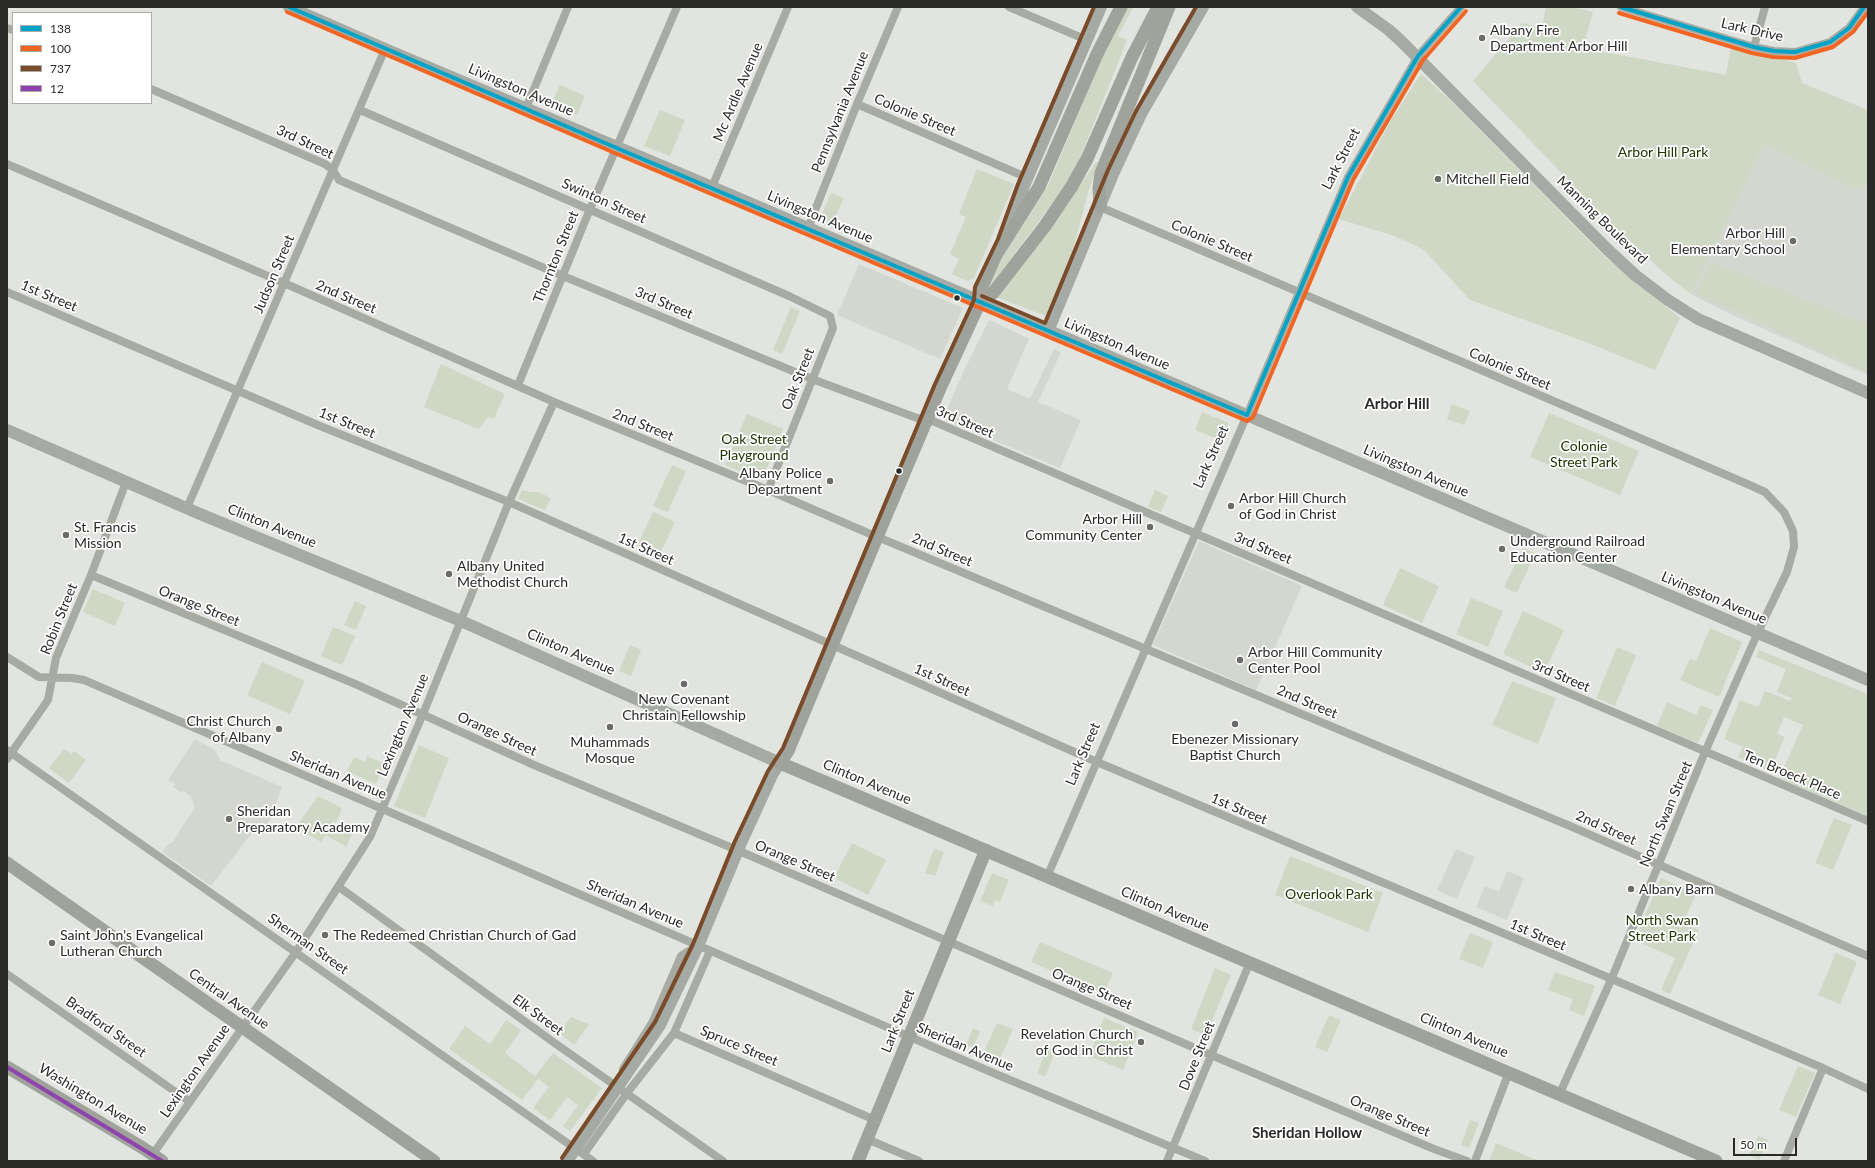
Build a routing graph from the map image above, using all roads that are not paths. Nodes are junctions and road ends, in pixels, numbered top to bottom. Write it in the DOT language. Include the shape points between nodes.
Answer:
graph roads {
  1 [pos="289,7"];
  2 [pos="568,7"];
  3 [pos="677,7"];
  4 [pos="788,7"];
  5 [pos="898,7"];
  6 [pos="1008,7"];
  7 [pos="1101,7"];
  8 [pos="1121,7"];
  9 [pos="1158,7"];
  10 [pos="1169,7"];
  11 [pos="1203,7"];
  12 [pos="1357,7"];
  13 [pos="1461,7"];
  14 [pos="1621,7"];
  15 [pos="1765,7"];
  16 [pos="1864,7"];
  17 [pos="1087,40"];
  18 [pos="1754,47"];
  19 [pos="385,50"];
  20 [pos="1418,56"];
  21 [pos="152,89"];
  22 [pos="857,104"];
  23 [pos="526,108"];
  24 [pos="360,110"];
  25 [pos="617,148"];
  26 [pos="7,164"];
  27 [pos="333,170"];
  28 [pos="1028,178"];
  29 [pos="712,187"];
  30 [pos="1100,207"];
  31 [pos="590,209"];
  32 [pos="808,228"];
  33 [pos="1004,241"];
  34 [pos="563,276"];
  35 [pos="284,283"];
  36 [pos="7,292"];
  37 [pos="1300,293"];
  38 [pos="980,302"];
  39 [pos="833,323"];
  40 [pos="1048,331"];
  41 [pos="812,379"];
  42 [pos="518,385"];
  43 [pos="237,391"];
  44 [pos="1868,393"];
  45 [pos="554,402"];
  46 [pos="1248,415"];
  47 [pos="927,420"];
  48 [pos="7,430"];
  49 [pos="126,482"];
  50 [pos="768,490"];
  51 [pos="509,502"];
  52 [pos="187,508"];
  53 [pos="1195,533"];
  54 [pos="877,537"];
  55 [pos="91,575"];
  56 [pos="461,621"];
  57 [pos="1758,632"];
  58 [pos="832,645"];
  59 [pos="1145,648"];
  60 [pos="7,657"];
  61 [pos="53,678"];
  62 [pos="1868,680"];
  63 [pos="423,714"];
  64 [pos="1705,752"];
  65 [pos="8,754"];
  66 [pos="1097,762"];
  67 [pos="780,763"];
  68 [pos="382,808"];
  69 [pos="1868,821"];
  70 [pos="737,850"];
  71 [pos="986,850"];
  72 [pos="7,863"];
  73 [pos="1658,866"];
  74 [pos="1047,877"];
  75 [pos="339,887"];
  76 [pos="948,942"];
  77 [pos="698,946"];
  78 [pos="296,952"];
  79 [pos="710,952"];
  80 [pos="1868,956"];
  81 [pos="1250,962"];
  82 [pos="7,974"];
  83 [pos="1611,980"];
  84 [pos="242,1027"];
  85 [pos="674,1033"];
  86 [pos="908,1037"];
  87 [pos="1211,1055"];
  88 [pos="7,1067"];
  89 [pos="1823,1068"];
  90 [pos="1509,1072"];
  91 [pos="614,1084"];
  92 [pos="1868,1089"];
  93 [pos="627,1093"];
  94 [pos="1560,1093"];
  95 [pos="190,1102"];
  96 [pos="875,1120"];
  97 [pos="867,1139"];
  98 [pos="570,1145"];
  99 [pos="1173,1148"];
  100 [pos="584,1154"];
  101 [pos="158,1158"];
  102 [pos="434,1161"];
  103 [pos="567,1161"];
  104 [pos="593,1161"];
  105 [pos="723,1161"];
  106 [pos="858,1161"];
  107 [pos="919,1161"];
  108 [pos="1167,1161"];
  109 [pos="1205,1161"];
  110 [pos="1467,1161"];
  111 [pos="1475,1161"];
  112 [pos="1716,1161"];
  113 [pos="1784,1161"];
  1 -- 19 [label="street, Livingston Avenue"];
  2 -- 23 [label="street"];
  3 -- 25 [label="street, Thornton Street"];
  4 -- 29 [label="street, Mc Ardle Avenue"];
  5 -- 22 [label="street, Pennsylvania Avenue"];
  6 -- 17 [label="street"];
  7 -- 17 [label="street"];
  8 -- 33 [label="main road" via="1097,54 1039,187"];
  9 -- 38 [label="main road" via="1072,186 1045,226 993,293"];
  10 -- 30 [label="main road" via="1100,173"];
  11 -- 30 [label="street" via="1141,114"];
  12 -- 20 [label="street, Manning Boulevard" via="1390,30"];
  13 -- 20 [label="street"];
  14 -- 18 [label="street, Lark Drive"];
  15 -- 18 [label="street"];
  16 -- 18 [label="street, Lark Drive" via="1849,28 1830,42 1818,47 1795,52"];
  17 -- 28 [label="street"];
  19 -- 23 [label="street, Livingston Avenue"];
  19 -- 24 [label="street, Judson Street"];
  20 -- 37 [label="street, Lark Street" via="1348,177"];
  20 -- 44 [label="street, Manning Boulevard" via="1607,248 1635,275 1668,300 1698,319"];
  21 -- 27 [label="street, 3rd Street" via="326,164"];
  22 -- 28 [label="street, Colonie Street"];
  22 -- 32 [label="street, Pennsylvania Avenue"];
  23 -- 25 [label="street, Livingston Avenue"];
  24 -- 27 [label="street, Judson Street"];
  24 -- 31 [label="street, Swinton Street"];
  25 -- 29 [label="street, Livingston Avenue"];
  25 -- 31 [label="street, Thornton Street"];
  26 -- 35 [label="street, 2nd Street"];
  27 -- 34 [label="street, 3rd Street" via="339,180"];
  27 -- 35 [label="street, Judson Street"];
  28 -- 33 [label="street"];
  29 -- 32 [label="street, Livingston Avenue"];
  30 -- 37 [label="street, Colonie Street"];
  30 -- 40 [label="street"];
  31 -- 34 [label="street, Thornton Street"];
  31 -- 39 [label="street, Swinton Street" via="789,296 830,316"];
  32 -- 38 [label="street, Livingston Avenue"];
  33 -- 38 [label="main road" via="981,289"];
  34 -- 41 [label="street, 3rd Street"];
  34 -- 42 [label="street, Thornton Street"];
  35 -- 42 [label="street, 2nd Street"];
  35 -- 43 [label="street, Judson Street"];
  36 -- 43 [label="street, 1st Street"];
  37 -- 46 [label="street, Lark Street"];
  37 -- 57 [label="street, Colonie Street" via="1765,492 1784,512 1793,532 1794,547 1787,572"];
  38 -- 40 [label="street, Livingston Avenue"];
  38 -- 47 [label="main road"];
  39 -- 41 [label="street, Oak Street"];
  40 -- 46 [label="street, Livingston Avenue"];
  41 -- 47 [label="street, 3rd Street"];
  41 -- 50 [label="street, Oak Street"];
  42 -- 45 [label="street, 2nd Street"];
  43 -- 51 [label="street, 1st Street"];
  43 -- 52 [label="street, Judson Street"];
  45 -- 50 [label="street, 2nd Street"];
  45 -- 51 [label="street, Lexington Avenue"];
  46 -- 53 [label="street, Lark Street"];
  46 -- 57 [label="street, Livingston Avenue"];
  47 -- 53 [label="street, 3rd Street"];
  47 -- 54 [label="main road"];
  48 -- 49 [label="street, Clinton Avenue"];
  49 -- 52 [label="street, Clinton Avenue"];
  49 -- 55 [label="street, Robin Street"];
  50 -- 54 [label="street, 2nd Street"];
  51 -- 56 [label="street, Lexington Avenue"];
  51 -- 58 [label="street, 1st Street"];
  52 -- 56 [label="street, Clinton Avenue"];
  53 -- 59 [label="street, Lark Street"];
  53 -- 64 [label="street, 3rd Street"];
  54 -- 58 [label="main road"];
  54 -- 59 [label="street, 2nd Street"];
  55 -- 61 [label="street, Robin Street" via="56,658"];
  55 -- 63 [label="street, Orange Street"];
  56 -- 63 [label="street, Lexington Avenue"];
  56 -- 67 [label="street, Clinton Avenue"];
  57 -- 62 [label="street, Livingston Avenue"];
  57 -- 64 [label="street, North Swan Street"];
  58 -- 66 [label="street, 1st Street"];
  58 -- 67 [label="main road" via="788,752"];
  59 -- 66 [label="street, Lark Street"];
  59 -- 73 [label="street, 2nd Street" via="1570,826"];
  60 -- 61 [label="street" via="39,677"];
  61 -- 65 [label="street, Robin Street" via="48,700"];
  61 -- 68 [label="street, Sheridan Avenue" via="84,680"];
  63 -- 68 [label="street, Lexington Avenue"];
  63 -- 70 [label="street, Orange Street" via="534,765"];
  64 -- 69 [label="street, Ten Broeck Place"];
  64 -- 73 [label="street, North Swan Street"];
  65 -- 78 [label="street, Sherman Street"];
  66 -- 74 [label="street, Lark Street"];
  66 -- 83 [label="street, 1st Street"];
  67 -- 70 [label="street"];
  67 -- 71 [label="main road, Clinton Avenue"];
  68 -- 75 [label="street, Lexington Avenue" via="370,837"];
  68 -- 77 [label="street, Sheridan Avenue"];
  70 -- 76 [label="street, Orange Street"];
  70 -- 77 [label="street"];
  71 -- 74 [label="main road, Clinton Avenue"];
  71 -- 76 [label="main road, Lark Street"];
  72 -- 84 [label="main road, Central Avenue"];
  73 -- 80 [label="street, 2nd Street"];
  73 -- 83 [label="street, North Swan Street"];
  74 -- 81 [label="main road, Clinton Avenue"];
  75 -- 78 [label="street, Lexington Avenue"];
  75 -- 91 [label="street, Elk Street"];
  76 -- 86 [label="main road, Lark Street"];
  76 -- 87 [label="street, Orange Street"];
  77 -- 79 [label="street, Sheridan Avenue"];
  77 -- 91 [label="street" via="681,956 652,1023"];
  77 -- 103 [label="street" via="660,1025"];
  78 -- 84 [label="street, Lexington Avenue"];
  78 -- 98 [label="street, Sherman Street"];
  79 -- 85 [label="street"];
  79 -- 86 [label="street, Sheridan Avenue"];
  81 -- 87 [label="street, Dove Street"];
  81 -- 90 [label="main road, Clinton Avenue"];
  82 -- 95 [label="street, Bradford Street"];
  83 -- 89 [label="street, 1st Street"];
  83 -- 94 [label="street, North Swan Street"];
  84 -- 95 [label="street, Lexington Avenue"];
  84 -- 102 [label="main road, Central Avenue"];
  85 -- 93 [label="street"];
  85 -- 96 [label="street, Spruce Street"];
  86 -- 96 [label="main road, Lark Street"];
  86 -- 99 [label="street, Sheridan Avenue"];
  87 -- 99 [label="street, Dove Street"];
  87 -- 110 [label="street, Orange Street"];
  88 -- 101 [label="main road, Washington Avenue"];
  89 -- 92 [label="street, 1st Street"];
  89 -- 113 [label="street"];
  90 -- 94 [label="main road, Clinton Avenue"];
  90 -- 111 [label="street"];
  91 -- 93 [label="street, Elk Street"];
  91 -- 98 [label="street"];
  93 -- 100 [label="street"];
  93 -- 105 [label="street, Elk Street"];
  94 -- 112 [label="main road, Clinton Avenue"];
  95 -- 101 [label="street, Lexington Avenue"];
  96 -- 97 [label="main road, Lark Street"];
  97 -- 106 [label="main road, Lark Street"];
  97 -- 107 [label="street"];
  98 -- 100 [label="street, Sherman Street"];
  99 -- 108 [label="street, Dove Street"];
  99 -- 109 [label="street, Sheridan Avenue"];
  100 -- 104 [label="street, Sherman Street"];
}
